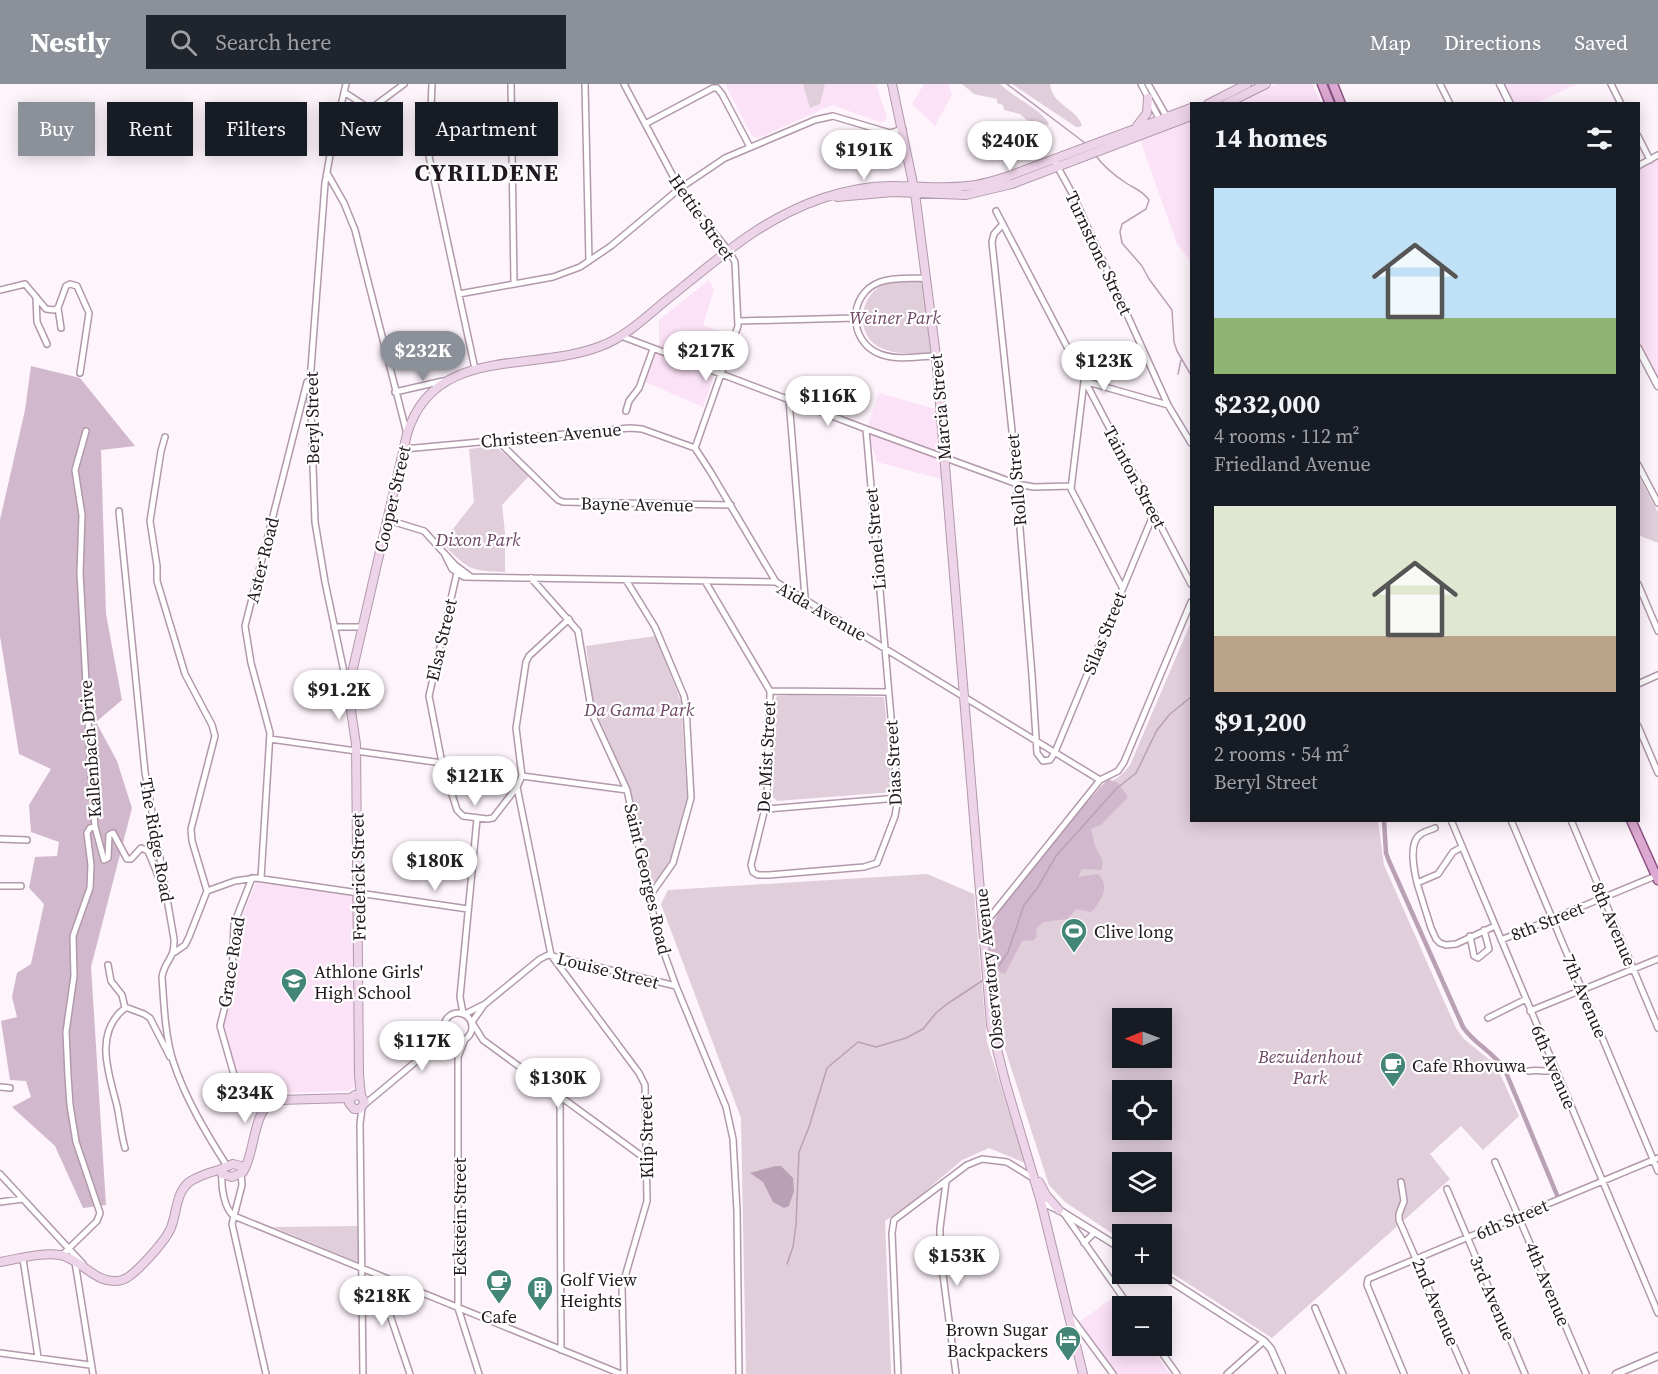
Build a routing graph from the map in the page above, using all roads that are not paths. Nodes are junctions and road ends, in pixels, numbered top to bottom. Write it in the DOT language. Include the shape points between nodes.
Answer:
graph roads {
  1 [pos="346,84"];
  2 [pos="404,84"];
  3 [pos="432,84"];
  4 [pos="511,84"];
  5 [pos="585,84"];
  6 [pos="624,84"];
  7 [pos="892,84"];
  8 [pos="1141,84"];
  9 [pos="1148,84"];
  10 [pos="1247,84"];
  11 [pos="1266,84"];
  12 [pos="1322,84"];
  13 [pos="1333,84"];
  14 [pos="1440,84"];
  15 [pos="1500,84"];
  16 [pos="1611,84"];
  17 [pos="344,92"];
  18 [pos="1148,98"];
  19 [pos="342,102"];
  20 [pos="359,102"];
  21 [pos="380,102"];
  22 [pos="1212,102"];
  23 [pos="1230,102"];
  24 [pos="1329,102"];
  25 [pos="1340,102"];
  26 [pos="1449,102"];
  27 [pos="1509,102"];
  28 [pos="1620,102"];
  29 [pos="1190,108"];
  30 [pos="1190,116"];
  31 [pos="1163,117"];
  32 [pos="645,124"];
  33 [pos="1168,125"];
  34 [pos="903,129"];
  35 [pos="1134,129"];
  36 [pos="1640,140"];
  37 [pos="1103,145"];
  38 [pos="750,147"];
  39 [pos="1658,155"];
  40 [pos="330,156"];
  41 [pos="1650,160"];
  42 [pos="1055,164"];
  43 [pos="1640,165"];
  44 [pos="911,170"];
  45 [pos="327,173"];
  46 [pos="930,186"];
  47 [pos="679,189"];
  48 [pos="915,190"];
  49 [pos="996,211"];
  50 [pos="1003,224"];
  51 [pos="728,250"];
  52 [pos="589,261"];
  53 [pos="926,278"];
  54 [pos="514,284"];
  55 [pos="0,290"];
  56 [pos="459,294"];
  57 [pos="36,296"];
  58 [pos="58,308"];
  59 [pos="855,318"];
  60 [pos="739,321"];
  61 [pos="61,328"];
  62 [pos="621,336"];
  63 [pos="47,344"];
  64 [pos="653,349"];
  65 [pos="1640,352"];
  66 [pos="936,356"];
  67 [pos="475,369"];
  68 [pos="80,373"];
  69 [pos="720,375"];
  70 [pos="444,381"];
  71 [pos="1084,381"];
  72 [pos="308,382"];
  73 [pos="1658,386"];
  74 [pos="395,392"];
  75 [pos="789,400"];
  76 [pos="1168,405"];
  77 [pos="626,411"];
  78 [pos="866,429"];
  79 [pos="86,431"];
  80 [pos="407,434"];
  81 [pos="165,437"];
  82 [pos="497,440"];
  83 [pos="1190,441"];
  84 [pos="694,448"];
  85 [pos="404,449"];
  86 [pos="944,457"];
  87 [pos="1640,469"];
  88 [pos="1017,484"];
  89 [pos="1071,486"];
  90 [pos="1658,503"];
  91 [pos="731,505"];
  92 [pos="119,511"];
  93 [pos="1154,513"];
  94 [pos="388,520"];
  95 [pos="459,572"];
  96 [pos="531,578"];
  97 [pos="626,580"];
  98 [pos="705,581"];
  99 [pos="776,582"];
  100 [pos="1190,582"];
  101 [pos="1122,587"];
  102 [pos="1640,589"];
  103 [pos="805,597"];
  104 [pos="1190,604"];
  105 [pos="569,619"];
  106 [pos="334,627"];
  107 [pos="363,627"];
  108 [pos="1658,631"];
  109 [pos="884,648"];
  110 [pos="1658,675"];
  111 [pos="1640,683"];
  112 [pos="348,690"];
  113 [pos="770,691"];
  114 [pos="888,692"];
  115 [pos="964,697"];
  116 [pos="1640,731"];
  117 [pos="270,739"];
  118 [pos="1037,741"];
  119 [pos="356,751"];
  120 [pos="1055,752"];
  121 [pos="442,763"];
  122 [pos="1658,773"];
  123 [pos="522,776"];
  124 [pos="1100,780"];
  125 [pos="518,787"];
  126 [pos="627,789"];
  127 [pos="898,798"];
  128 [pos="766,809"];
  129 [pos="477,819"];
  130 [pos="1452,822"];
  131 [pos="1512,822"];
  132 [pos="1572,822"];
  133 [pos="1632,822"];
  134 [pos="1638,822"];
  135 [pos="95,827"];
  136 [pos="1435,828"];
  137 [pos="0,839"];
  138 [pos="27,840"];
  139 [pos="1462,847"];
  140 [pos="758,875"];
  141 [pos="1657,876"];
  142 [pos="252,878"];
  143 [pos="261,878"];
  144 [pos="1416,883"];
  145 [pos="0,886"];
  146 [pos="21,886"];
  147 [pos="207,891"];
  148 [pos="358,893"];
  149 [pos="649,897"];
  150 [pos="1604,898"];
  151 [pos="168,901"];
  152 [pos="468,909"];
  153 [pos="1552,919"];
  154 [pos="982,926"];
  155 [pos="1495,926"];
  156 [pos="1484,930"];
  157 [pos="1470,936"];
  158 [pos="1501,940"];
  159 [pos="175,952"];
  160 [pos="551,955"];
  161 [pos="1658,959"];
  162 [pos="108,965"];
  163 [pos="1634,969"];
  164 [pos="676,986"];
  165 [pos="1582,990"];
  166 [pos="460,998"];
  167 [pos="1526,999"];
  168 [pos="485,1004"];
  169 [pos="125,1008"];
  170 [pos="1530,1011"];
  171 [pos="453,1013"];
  172 [pos="464,1014"];
  173 [pos="1488,1018"];
  174 [pos="472,1023"];
  175 [pos="1658,1028"];
  176 [pos="444,1029"];
  177 [pos="466,1038"];
  178 [pos="452,1039"];
  179 [pos="483,1040"];
  180 [pos="431,1049"];
  181 [pos="458,1058"];
  182 [pos="173,1061"];
  183 [pos="1555,1070"];
  184 [pos="1529,1071"];
  185 [pos="0,1087"];
  186 [pos="10,1088"];
  187 [pos="560,1096"];
  188 [pos="357,1102"];
  189 [pos="266,1105"];
  190 [pos="125,1148"];
  191 [pos="249,1156"];
  192 [pos="1656,1159"];
  193 [pos="647,1160"];
  194 [pos="1495,1162"];
  195 [pos="1030,1165"];
  196 [pos="225,1169"];
  197 [pos="1658,1171"];
  198 [pos="242,1173"];
  199 [pos="0,1174"];
  200 [pos="1034,1179"];
  201 [pos="1602,1181"];
  202 [pos="946,1182"];
  203 [pos="1401,1182"];
  204 [pos="1447,1189"];
  205 [pos="934,1190"];
  206 [pos="23,1198"];
  207 [pos="943,1199"];
  208 [pos="0,1202"];
  209 [pos="1041,1202"];
  210 [pos="228,1211"];
  211 [pos="1061,1211"];
  212 [pos="234,1216"];
  213 [pos="1519,1216"];
  214 [pos="232,1224"];
  215 [pos="1095,1232"];
  216 [pos="1468,1237"];
  217 [pos="1084,1243"];
  218 [pos="1112,1243"];
  219 [pos="69,1248"];
  220 [pos="62,1255"];
  221 [pos="23,1259"];
  222 [pos="1417,1259"];
  223 [pos="75,1260"];
  224 [pos="0,1262"];
  225 [pos="361,1267"];
  226 [pos="88,1270"];
  227 [pos="376,1274"];
  228 [pos="1172,1282"];
  229 [pos="1122,1296"];
  230 [pos="458,1308"];
  231 [pos="1315,1308"];
  232 [pos="1068,1313"];
  233 [pos="1658,1313"];
  234 [pos="1264,1341"];
  235 [pos="561,1350"];
  236 [pos="0,1353"];
  237 [pos="1164,1356"];
  238 [pos="1658,1356"];
  239 [pos="38,1357"];
  240 [pos="90,1365"];
  241 [pos="93,1374"];
  242 [pos="266,1374"];
  243 [pos="363,1374"];
  244 [pos="410,1374"];
  245 [pos="479,1374"];
  246 [pos="622,1374"];
  247 [pos="739,1374"];
  248 [pos="898,1374"];
  249 [pos="956,1374"];
  250 [pos="1083,1374"];
  251 [pos="1113,1374"];
  252 [pos="1177,1374"];
  253 [pos="1227,1374"];
  254 [pos="1282,1374"];
  255 [pos="1343,1374"];
  256 [pos="1404,1374"];
  257 [pos="1466,1374"];
  258 [pos="1526,1374"];
  259 [pos="1586,1374"];
  260 [pos="1616,1374"];
  1 -- 17 [label="street, Beryl Street"];
  2 -- 21 [label="street"];
  3 -- 56 [label="street" via="429,156"];
  4 -- 54 [label="street"];
  5 -- 52 [label="street"];
  6 -- 32 [label="street, Hettie Street"];
  7 -- 34 [label="main road, Marcia Street"];
  8 -- 18 [label="street"];
  9 -- 31 [label="street"];
  10 -- 22 [label="main road"];
  11 -- 23 [label="main road"];
  12 -- 24 [label="main road"];
  13 -- 25 [label="main road"];
  14 -- 26 [label="street"];
  15 -- 27 [label="street"];
  16 -- 28 [label="street"];
  17 -- 19 [label="street, Beryl Street"];
  17 -- 20 [label="street"];
  18 -- 31 [label="street"];
  18 -- 35 [label="main road" via="1147,113"];
  29 -- 31 [label="main road"];
  30 -- 33 [label="main road"];
  31 -- 33 [label="street"];
  31 -- 35 [label="main road"];
  32 -- 38 [label="street" via="717,88"];
  32 -- 47 [label="street, Hettie Street"];
  33 -- 37 [label="main road"];
  34 -- 38 [label="street" via="891,133 828,117"];
  34 -- 44 [label="main road, Marcia Street"];
  35 -- 37 [label="main road"];
  36 -- 41 [label="street"];
  37 -- 42 [label="main road"];
  38 -- 47 [label="street" via="725,158"];
  39 -- 41 [label="street"];
  40 -- 45 [label="street, Beryl Street"];
  41 -- 43 [label="street"];
  42 -- 46 [label="main road" via="984,183"];
  42 -- 48 [label="main road" via="986,191 954,195"];
  42 -- 76 [label="street, Turnstone Street" via="1073,195"];
  44 -- 46 [label="main road" via="920,182"];
  44 -- 48 [label="main road, Marcia Street"];
  45 -- 72 [label="street, Beryl Street"];
  45 -- 74 [label="street, Cooper Street" via="353,224"];
  46 -- 48 [label="main road"];
  47 -- 51 [label="street, Hettie Street"];
  47 -- 52 [label="street"];
  48 -- 51 [label="main road" via="823,198 776,217"];
  48 -- 53 [label="main road, Marcia Street"];
  49 -- 50 [label="street, Tainton Street"];
  50 -- 71 [label="street, Tainton Street"];
  50 -- 88 [label="street, Rollo Street" via="992,242"];
  51 -- 60 [label="street, Hettie Street" via="735,265"];
  51 -- 62 [label="main road"];
  52 -- 54 [label="street" via="557,276"];
  53 -- 59 [label="street" via="890,279 876,284 860,300"];
  53 -- 66 [label="main road, Marcia Street"];
  54 -- 56 [label="street"];
  55 -- 57 [label="street" via="25,284"];
  56 -- 67 [label="street"];
  57 -- 58 [label="street" via="46,309"];
  57 -- 63 [label="street" via="37,322"];
  58 -- 61 [label="street"];
  58 -- 68 [label="street" via="66,286 77,286 89,313"];
  59 -- 60 [label="street"];
  59 -- 66 [label="street" via="860,337 878,354"];
  60 -- 69 [label="street, Hettie Street"];
  62 -- 64 [label="street"];
  62 -- 67 [label="main road" via="590,350"];
  64 -- 69 [label="street"];
  64 -- 77 [label="street"];
  65 -- 73 [label="street"];
  66 -- 86 [label="main road, Marcia Street"];
  67 -- 70 [label="main road"];
  69 -- 75 [label="street"];
  69 -- 84 [label="street, Hettie Street"];
  70 -- 74 [label="street"];
  70 -- 80 [label="main road" via="423,401"];
  71 -- 76 [label="street"];
  71 -- 89 [label="street"];
  71 -- 93 [label="street, Tainton Street"];
  72 -- 106 [label="street, Beryl Street" via="315,522"];
  72 -- 117 [label="street, Aster Road" via="245,626"];
  74 -- 80 [label="street, Cooper Street"];
  75 -- 78 [label="street"];
  75 -- 103 [label="street"];
  76 -- 83 [label="street, Turnstone Street"];
  78 -- 86 [label="street"];
  78 -- 109 [label="street, Lionel Street"];
  79 -- 135 [label="street, Kallenbach Drive" via="75,470 82,514 82,622"];
  80 -- 85 [label="main road, Cooper Street"];
  81 -- 147 [label="street" via="150,525 157,581 186,678 214,732 191,829"];
  82 -- 84 [label="street, Christeen Avenue" via="630,428"];
  82 -- 85 [label="street, Christeen Avenue"];
  82 -- 91 [label="street, Bayne Avenue" via="563,502"];
  84 -- 91 [label="street"];
  85 -- 94 [label="main road, Cooper Street"];
  86 -- 88 [label="street"];
  86 -- 115 [label="main road, Marcia Street"];
  87 -- 90 [label="street"];
  88 -- 89 [label="street"];
  88 -- 118 [label="street, Rollo Street"];
  89 -- 101 [label="street"];
  91 -- 99 [label="street"];
  92 -- 151 [label="street, The Ridge Road" via="145,772"];
  93 -- 100 [label="street, Tainton Street"];
  93 -- 101 [label="street, Silas Street"];
  94 -- 95 [label="street, Aida Avenue" via="424,531"];
  94 -- 107 [label="main road, Cooper Street"];
  95 -- 96 [label="street, Aida Avenue" via="471,577"];
  95 -- 121 [label="street, Elsa Street" via="429,693"];
  96 -- 97 [label="street, Aida Avenue"];
  96 -- 105 [label="street, Saint Georges Road"];
  97 -- 98 [label="street, Aida Avenue"];
  97 -- 149 [label="street" via="655,627 686,707 691,798 673,863"];
  98 -- 99 [label="street, Aida Avenue"];
  98 -- 113 [label="street, De Mist Street"];
  99 -- 103 [label="street, Aida Avenue"];
  101 -- 120 [label="street, Silas Street"];
  102 -- 108 [label="street"];
  103 -- 109 [label="street, Aida Avenue"];
  104 -- 124 [label="street" via="1121,768"];
  105 -- 123 [label="street" via="526,662 516,728"];
  105 -- 126 [label="street, Saint Georges Road" via="580,635 592,714"];
  106 -- 107 [label="street"];
  106 -- 112 [label="street, Beryl Street"];
  107 -- 112 [label="main road, Cooper Street"];
  109 -- 114 [label="street, Dias Street"];
  109 -- 115 [label="street, Aida Avenue"];
  110 -- 111 [label="street"];
  112 -- 119 [label="main road, Beryl Street"];
  113 -- 114 [label="street"];
  113 -- 128 [label="street, De Mist Street"];
  114 -- 127 [label="street, Dias Street"];
  115 -- 118 [label="street, Aida Avenue"];
  115 -- 154 [label="main road, Observatory Avenue"];
  116 -- 122 [label="street"];
  117 -- 119 [label="street"];
  117 -- 143 [label="street"];
  118 -- 120 [label="street, Aida Avenue"];
  118 -- 120 [label="street, Aida Avenue" via="1040,759 1050,760"];
  119 -- 121 [label="street"];
  119 -- 148 [label="main road, Frederick Street"];
  120 -- 124 [label="street, Aida Avenue"];
  121 -- 129 [label="street, Elsa Street" via="459,812"];
  123 -- 125 [label="street"];
  123 -- 126 [label="street"];
  124 -- 154 [label="street"];
  125 -- 129 [label="street" via="493,818"];
  125 -- 160 [label="street, Klip Street"];
  126 -- 149 [label="street, Saint Georges Road"];
  127 -- 128 [label="street"];
  127 -- 140 [label="street, Dias Street" via="881,856 873,865"];
  128 -- 140 [label="street, De Mist Street" via="751,865"];
  129 -- 152 [label="street"];
  130 -- 139 [label="street, 6th Avenue"];
  131 -- 153 [label="street, 7th Avenue"];
  132 -- 150 [label="street, 8th Avenue"];
  133 -- 141 [label="main road"];
  134 -- 141 [label="main road"];
  135 -- 151 [label="street" via="104,861 108,858 111,832 126,859 141,848 148,851"];
  135 -- 219 [label="street, Kallenbach Drive" via="87,833 90,888 74,931 74,976 66,1032 76,1142 100,1213"];
  136 -- 144 [label="street" via="1416,839"];
  137 -- 138 [label="street"];
  139 -- 144 [label="street" via="1453,852 1438,874"];
  139 -- 155 [label="street, 6th Avenue"];
  141 -- 150 [label="street, 8th Street"];
  142 -- 143 [label="street"];
  142 -- 147 [label="street"];
  142 -- 189 [label="street, Grace Road" via="234,924 232,979 220,1026 234,1075"];
  143 -- 148 [label="street"];
  144 -- 157 [label="street" via="1436,939 1446,945"];
  145 -- 146 [label="street"];
  147 -- 159 [label="street" via="187,942"];
  148 -- 152 [label="street"];
  148 -- 188 [label="main road, Frederick Street"];
  149 -- 164 [label="street, Saint Georges Road"];
  150 -- 153 [label="street, 8th Street"];
  150 -- 163 [label="street, 8th Avenue"];
  151 -- 159 [label="street, The Ridge Road"];
  152 -- 166 [label="street"];
  153 -- 158 [label="street, 8th Street"];
  153 -- 165 [label="street, 7th Avenue"];
  154 -- 195 [label="main road, Observatory Avenue" via="992,1034"];
  155 -- 156 [label="street"];
  155 -- 158 [label="street, 6th Avenue"];
  156 -- 157 [label="street"];
  156 -- 157 [label="street" via="1489,949 1478,958 1472,951"];
  158 -- 167 [label="street, 6th Avenue"];
  159 -- 182 [label="street" via="162,977"];
  160 -- 164 [label="street, Louise Street"];
  160 -- 168 [label="street, Louise Street" via="540,959"];
  160 -- 193 [label="street, Klip Street" via="645,1083"];
  161 -- 163 [label="street"];
  162 -- 169 [label="street" via="111,981 122,995"];
  163 -- 165 [label="street"];
  163 -- 175 [label="street, 8th Avenue"];
  164 -- 247 [label="street, Saint Georges Road" via="726,1107 733,1139"];
  165 -- 170 [label="street"];
  165 -- 192 [label="street, 7th Avenue"];
  166 -- 171 [label="street"];
  166 -- 172 [label="street"];
  167 -- 170 [label="street, 6th Avenue"];
  167 -- 173 [label="street"];
  168 -- 172 [label="street, Louise Street"];
  168 -- 174 [label="street, Louise Street"];
  169 -- 182 [label="street" via="150,1018"];
  169 -- 190 [label="street" via="112,1025 105,1054"];
  170 -- 183 [label="street, 6th Avenue"];
  171 -- 172 [label="street"];
  171 -- 176 [label="street"];
  172 -- 174 [label="street"];
  174 -- 177 [label="street" via="471,1034"];
  174 -- 179 [label="street"];
  176 -- 178 [label="street"];
  176 -- 180 [label="street"];
  177 -- 178 [label="street"];
  177 -- 179 [label="street"];
  177 -- 181 [label="street, Eckstein Street"];
  178 -- 180 [label="street"];
  178 -- 181 [label="street, Eckstein Street"];
  179 -- 187 [label="street"];
  180 -- 188 [label="street" via="378,1092"];
  181 -- 230 [label="street, Eckstein Street"];
  182 -- 196 [label="street"];
  183 -- 184 [label="street"];
  183 -- 201 [label="street, 6th Avenue"];
  185 -- 186 [label="street"];
  187 -- 193 [label="street"];
  187 -- 235 [label="street"];
  188 -- 189 [label="main road" via="278,1100"];
  188 -- 225 [label="street, Frederick Street"];
  189 -- 191 [label="main road"];
  191 -- 196 [label="main road"];
  191 -- 198 [label="main road"];
  192 -- 197 [label="street, 7th Avenue"];
  192 -- 201 [label="street, 6th Street"];
  193 -- 246 [label="street, Klip Street" via="646,1208 622,1287"];
  194 -- 213 [label="street, 4th Avenue"];
  195 -- 200 [label="main road, Observatory Avenue"];
  195 -- 211 [label="main road" via="1046,1195"];
  196 -- 198 [label="main road" via="232,1177"];
  196 -- 198 [label="main road" via="241,1166"];
  196 -- 210 [label="street" via="222,1180"];
  196 -- 226 [label="main road" via="189,1182 179,1197 167,1234 130,1276 109,1281"];
  198 -- 212 [label="street"];
  199 -- 206 [label="street"];
  200 -- 202 [label="street" via="1014,1165 987,1158 967,1165"];
  200 -- 209 [label="main road, Observatory Avenue"];
  201 -- 213 [label="street, 6th Street"];
  201 -- 233 [label="street, 6th Avenue"];
  202 -- 205 [label="street"];
  202 -- 207 [label="street"];
  203 -- 222 [label="street, 2nd Avenue" via="1404,1202 1399,1217"];
  204 -- 216 [label="street, 3rd Avenue"];
  205 -- 207 [label="street"];
  205 -- 248 [label="street" via="894,1220 891,1233"];
  206 -- 208 [label="street"];
  206 -- 219 [label="street"];
  207 -- 249 [label="street" via="940,1252"];
  209 -- 211 [label="street"];
  209 -- 232 [label="main road, Observatory Avenue"];
  210 -- 212 [label="street"];
  210 -- 214 [label="street"];
  211 -- 215 [label="street"];
  211 -- 217 [label="street"];
  212 -- 214 [label="street"];
  212 -- 225 [label="street"];
  213 -- 216 [label="street, 6th Street"];
  213 -- 259 [label="street, 4th Avenue"];
  214 -- 242 [label="street"];
  215 -- 217 [label="street"];
  215 -- 218 [label="street"];
  216 -- 222 [label="street, 6th Street"];
  216 -- 258 [label="street, 3rd Avenue"];
  217 -- 229 [label="street"];
  219 -- 220 [label="street, Kallenbach Drive"];
  219 -- 226 [label="street"];
  220 -- 221 [label="main road"];
  220 -- 223 [label="main road"];
  221 -- 224 [label="main road"];
  221 -- 239 [label="street"];
  222 -- 256 [label="street, 6th Street" via="1367,1281"];
  222 -- 257 [label="street, 2nd Avenue"];
  223 -- 226 [label="main road"];
  223 -- 240 [label="street"];
  225 -- 227 [label="street"];
  225 -- 243 [label="street, Frederick Street"];
  227 -- 230 [label="street"];
  227 -- 244 [label="street"];
  228 -- 234 [label="street"];
  230 -- 235 [label="street"];
  230 -- 245 [label="street, Eckstein Street"];
  231 -- 255 [label="street"];
  232 -- 250 [label="main road, Observatory Avenue"];
  232 -- 251 [label="street"];
  234 -- 253 [label="street"];
  234 -- 254 [label="street"];
  235 -- 246 [label="street"];
  236 -- 239 [label="street"];
  237 -- 252 [label="street"];
  238 -- 260 [label="street"];
  239 -- 240 [label="street"];
  240 -- 241 [label="street"];
}
